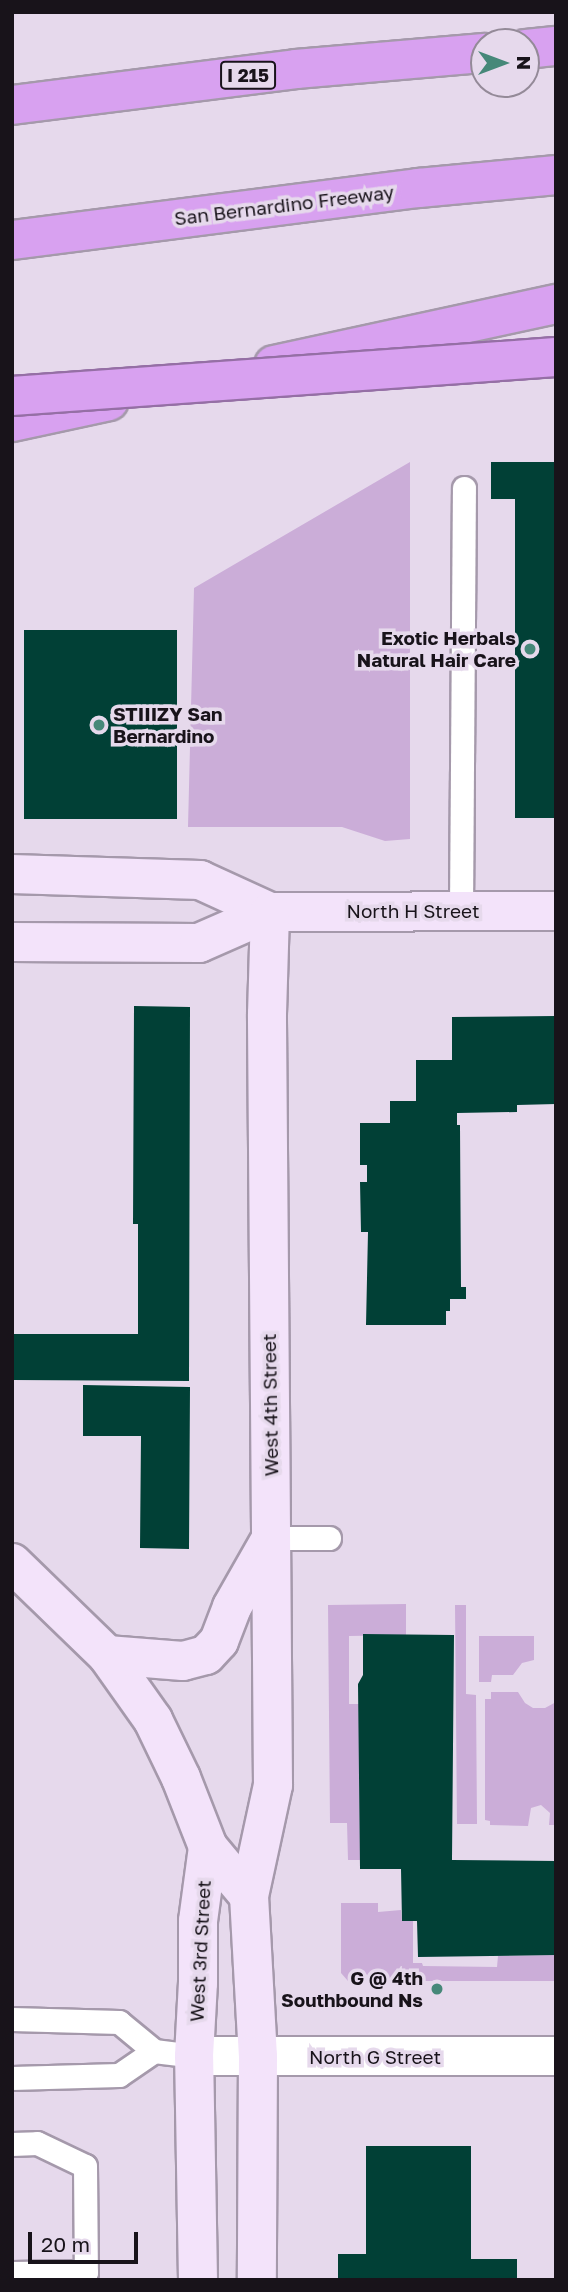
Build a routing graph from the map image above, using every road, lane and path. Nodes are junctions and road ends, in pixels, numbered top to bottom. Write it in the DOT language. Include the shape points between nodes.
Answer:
graph roads {
  1 [pos="470,54"];
  2 [pos="12,105"];
  3 [pos="556,175"];
  4 [pos="12,240"];
  5 [pos="556,304"];
  6 [pos="556,357"];
  7 [pos="12,397"];
  8 [pos="12,422"];
  9 [pos="464,488"];
  10 [pos="12,874"];
  11 [pos="461,911"];
  12 [pos="556,911"];
  13 [pos="270,912"];
  14 [pos="12,942"];
  15 [pos="271,1538"];
  16 [pos="329,1538"];
  17 [pos="12,1563"];
  18 [pos="107,1655"];
  19 [pos="208,1847"];
  20 [pos="249,1896"];
  21 [pos="12,2019"];
  22 [pos="154,2051"];
  23 [pos="194,2056"];
  24 [pos="258,2056"];
  25 [pos="556,2056"];
  26 [pos="12,2078"];
  27 [pos="12,2144"];
  28 [pos="12,2273"];
  29 [pos="86,2276"];
  30 [pos="198,2280"];
  31 [pos="257,2280"];
  1 -- 2 [label="highway, I 215" via="296,69"];
  3 -- 4 [label="highway, San Bernardino Freeway"];
  5 -- 8 [label="highway"];
  6 -- 7 [label="highway, bridge"];
  9 -- 11 [label="lane"];
  10 -- 13 [label="main road, North H Street" via="200,880"];
  11 -- 12 [label="main road, North H Street"];
  11 -- 13 [label="main road, North H Street"];
  13 -- 14 [label="main road, North H Street" via="199,943"];
  13 -- 15 [label="main road, West 4th Street"];
  15 -- 16 [label="lane"];
  15 -- 18 [label="main road" via="232,1607 219,1642 206,1655 183,1661"];
  15 -- 20 [label="main road, West 4th Street" via="273,1785"];
  17 -- 18 [label="main road, West 3rd Street"];
  18 -- 19 [label="main road, West 3rd Street" via="153,1720"];
  19 -- 20 [label="main road, West 3rd Street"];
  19 -- 23 [label="main road, West 3rd Street" via="198,1922"];
  20 -- 24 [label="main road"];
  21 -- 22 [label="lane" via="119,2022"];
  22 -- 23 [label="lane"];
  22 -- 26 [label="lane" via="119,2076"];
  23 -- 24 [label="street, North G Street"];
  23 -- 30 [label="main road"];
  24 -- 25 [label="street, North G Street"];
  24 -- 31 [label="main road"];
  27 -- 29 [label="lane" via="37,2143 85,2166"];
  28 -- 29 [label="lane"];
}
